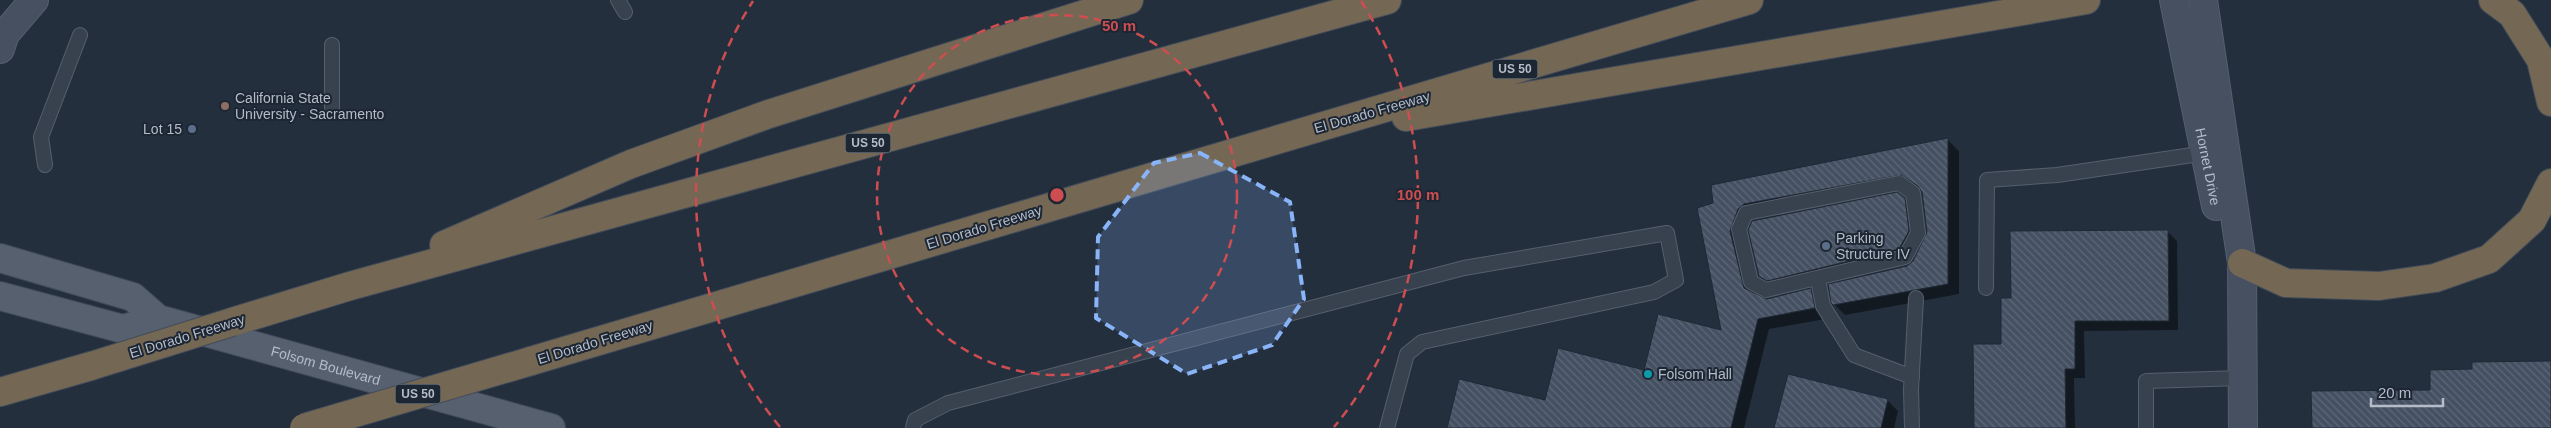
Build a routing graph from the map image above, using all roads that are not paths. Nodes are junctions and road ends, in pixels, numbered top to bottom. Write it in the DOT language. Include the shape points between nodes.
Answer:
graph roads {
  1 [pos="34,0"];
  2 [pos="1129,0"];
  3 [pos="1386,0"];
  4 [pos="1749,0"];
  5 [pos="2086,0"];
  6 [pos="2174,0"];
  7 [pos="2203,0"];
  8 [pos="2493,0"];
  9 [pos="80,35"];
  10 [pos="332,45"];
  11 [pos="0,49"];
  12 [pos="2551,102"];
  13 [pos="332,108"];
  14 [pos="1281,139"];
  15 [pos="2206,153"];
  16 [pos="45,165"];
  17 [pos="2551,183"];
  18 [pos="0,258"];
  19 [pos="2242,263"];
  20 [pos="1818,279"];
  21 [pos="350,286"];
  22 [pos="1986,288"];
  23 [pos="0,296"];
  24 [pos="1916,298"];
  25 [pos="158,319"];
  26 [pos="2242,333"];
  27 [pos="1912,377"];
  28 [pos="2242,378"];
  29 [pos="0,392"];
  30 [pos="304,428"];
  31 [pos="551,428"];
  32 [pos="913,428"];
  33 [pos="1387,428"];
  34 [pos="1912,428"];
  35 [pos="2146,428"];
  36 [pos="2243,428"];
  1 -- 11 [label="street" via="6,34"];
  2 -- 21 [label="highway" via="766,115 631,164"];
  3 -- 21 [label="highway, El Dorado Freeway / US 50"];
  4 -- 14 [label="highway, El Dorado Freeway / US 50"];
  5 -- 14 [label="highway"];
  6 -- 15 [label="street, Hornet Drive"];
  7 -- 19 [label="street, Hornet Drive"];
  8 -- 12 [label="highway" via="2512,14 2541,60"];
  9 -- 16 [label="lane" via="41,137"];
  10 -- 13 [label="lane"];
  14 -- 30 [label="highway, El Dorado Freeway / US 50, bridge"];
  15 -- 22 [label="lane" via="2057,175 1987,180"];
  15 -- 26 [label="street, Hornet Drive"];
  17 -- 19 [label="highway" via="2532,220 2489,259 2435,278 2379,286 2286,283"];
  18 -- 25 [label="main road, Folsom Boulevard" via="133,297"];
  19 -- 26 [label="street, Hornet Drive"];
  20 -- 20 [label="lane" via="1905,257 1918,233 1914,193 1899,183 1746,213 1739,229 1750,282 1766,290"];
  20 -- 27 [label="lane" via="1823,306 1854,354"];
  21 -- 29 [label="highway, El Dorado Freeway / US 50, bridge"];
  23 -- 25 [label="main road" via="123,329"];
  24 -- 27 [label="lane"];
  25 -- 31 [label="main road, Folsom Boulevard"];
  26 -- 28 [label="street, Hornet Drive"];
  27 -- 34 [label="lane"];
  28 -- 35 [label="lane" via="2146,381"];
  28 -- 36 [label="street, Hornet Drive"];
  32 -- 33 [label="lane" via="915,420 948,403 1464,268 1667,233 1676,280 1654,292 1422,342 1407,354"];
}
